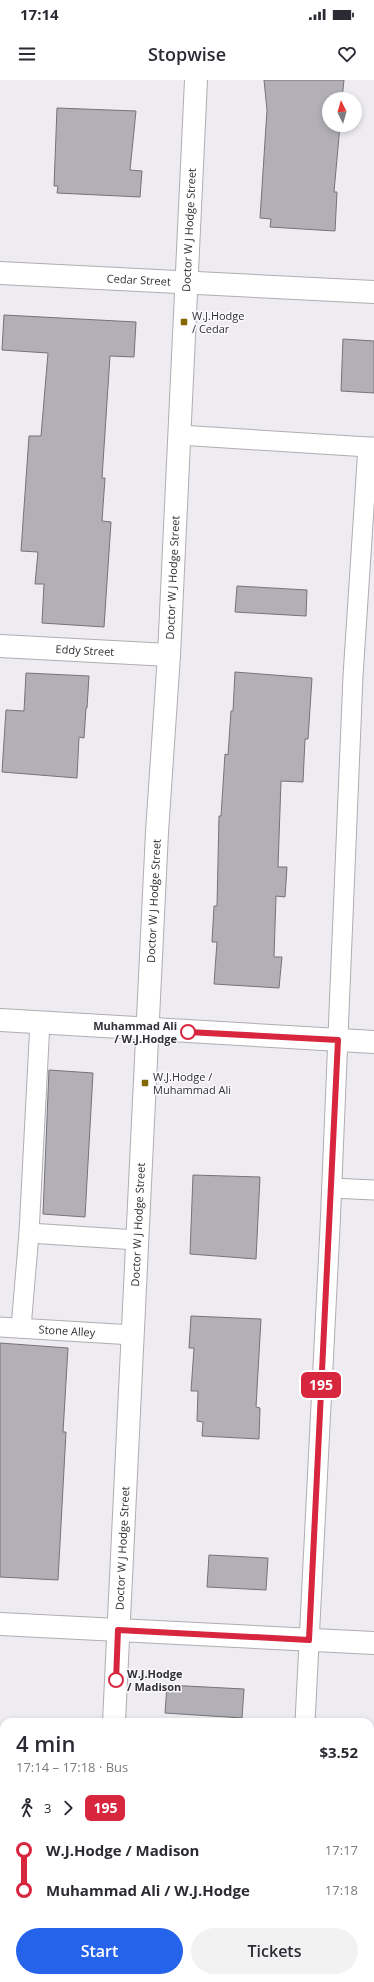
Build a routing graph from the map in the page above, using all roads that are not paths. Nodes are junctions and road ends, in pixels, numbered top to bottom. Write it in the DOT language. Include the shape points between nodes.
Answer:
graph roads {
  1 [pos="196,80"];
  2 [pos="0,273"];
  3 [pos="186,282"];
  4 [pos="374,292"];
  5 [pos="179,435"];
  6 [pos="371,447"];
  7 [pos="0,646"];
  8 [pos="169,656"];
  9 [pos="0,1020"];
  10 [pos="40,1022"];
  11 [pos="148,1029"];
  12 [pos="338,1040"];
  13 [pos="374,1042"];
  14 [pos="332,1188"];
  15 [pos="374,1190"];
  16 [pos="29,1233"];
  17 [pos="137,1240"];
  18 [pos="0,1327"];
  19 [pos="21,1328"];
  20 [pos="133,1335"];
  21 [pos="0,1624"];
  22 [pos="118,1630"];
  23 [pos="309,1640"];
  24 [pos="374,1643"];
  25 [pos="114,1718"];
  26 [pos="305,1718"];
  1 -- 3 [label="main road, Doctor W J Hodge Street"];
  2 -- 3 [label="main road, Cedar Street"];
  3 -- 4 [label="main road, Cedar Street"];
  3 -- 5 [label="main road, Doctor W J Hodge Street"];
  5 -- 6 [label="lane"];
  5 -- 8 [label="main road, Doctor W J Hodge Street"];
  6 -- 12 [label="lane" via="353,676"];
  7 -- 8 [label="main road, Eddy Street"];
  8 -- 11 [label="main road, Doctor W J Hodge Street" via="157,832"];
  9 -- 10 [label="main road"];
  10 -- 11 [label="main road"];
  10 -- 16 [label="lane"];
  11 -- 12 [label="main road"];
  11 -- 17 [label="main road, Doctor W J Hodge Street"];
  12 -- 13 [label="main road"];
  12 -- 14 [label="lane"];
  14 -- 15 [label="lane"];
  14 -- 23 [label="lane"];
  16 -- 17 [label="lane"];
  16 -- 19 [label="lane"];
  17 -- 20 [label="main road, Doctor W J Hodge Street"];
  18 -- 19 [label="lane, Stone Alley"];
  19 -- 20 [label="lane, Stone Alley"];
  20 -- 22 [label="main road, Doctor W J Hodge Street"];
  21 -- 22 [label="main road"];
  22 -- 23 [label="main road"];
  22 -- 25 [label="main road, Doctor W J Hodge Street"];
  23 -- 24 [label="main road"];
  23 -- 26 [label="lane"];
}
